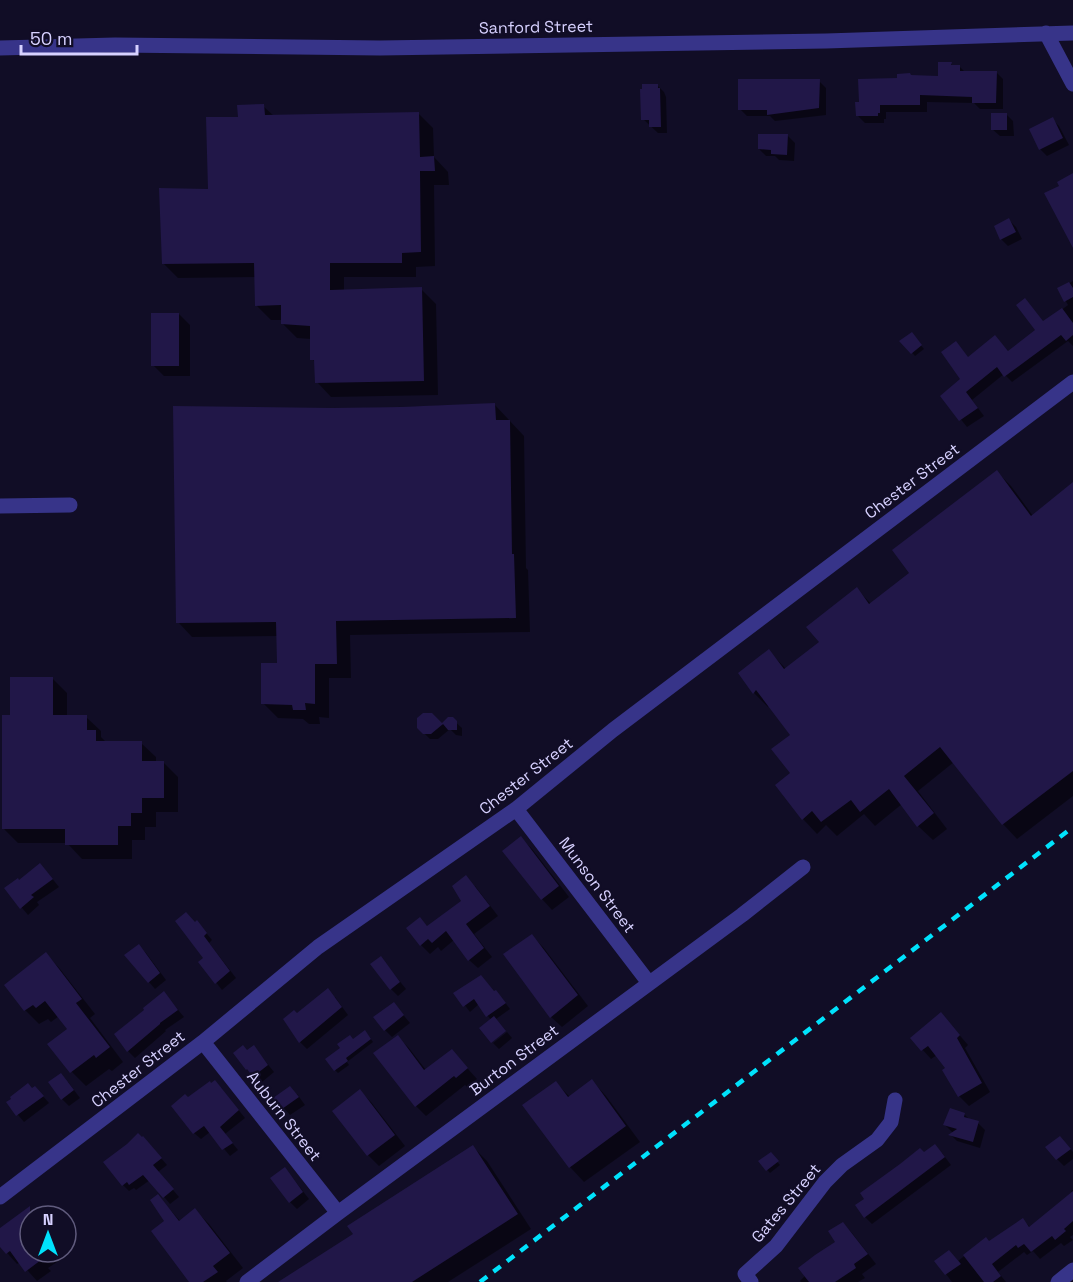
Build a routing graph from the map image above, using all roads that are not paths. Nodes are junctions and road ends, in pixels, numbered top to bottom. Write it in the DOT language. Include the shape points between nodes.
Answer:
graph roads {
  1 [pos="1046,33"];
  2 [pos="1073,33"];
  3 [pos="0,48"];
  4 [pos="1073,84"];
  5 [pos="1073,382"];
  6 [pos="70,504"];
  7 [pos="0,506"];
  8 [pos="516,809"];
  9 [pos="803,867"];
  10 [pos="649,983"];
  11 [pos="203,1042"];
  12 [pos="895,1100"];
  13 [pos="0,1197"];
  14 [pos="338,1213"];
  15 [pos="1073,1270"];
  16 [pos="748,1278"];
  17 [pos="246,1282"];
  18 [pos="1058,1282"];
  1 -- 2 [label="street, Sanford Street"];
  1 -- 3 [label="street, Sanford Street" via="413,47"];
  1 -- 4 [label="street"];
  5 -- 8 [label="street, Chester Street" via="613,730"];
  6 -- 7 [label="street"];
  8 -- 10 [label="street, Munson Street"];
  8 -- 11 [label="street, Chester Street" via="318,947"];
  9 -- 10 [label="street, Burton Street"];
  10 -- 14 [label="street, Burton Street"];
  11 -- 13 [label="street, Chester Street"];
  11 -- 14 [label="street, Auburn Street"];
  12 -- 16 [label="street, Gates Street" via="891,1122 877,1140 825,1182"];
  14 -- 17 [label="street, Burton Street"];
  15 -- 18 [label="street"];
}
